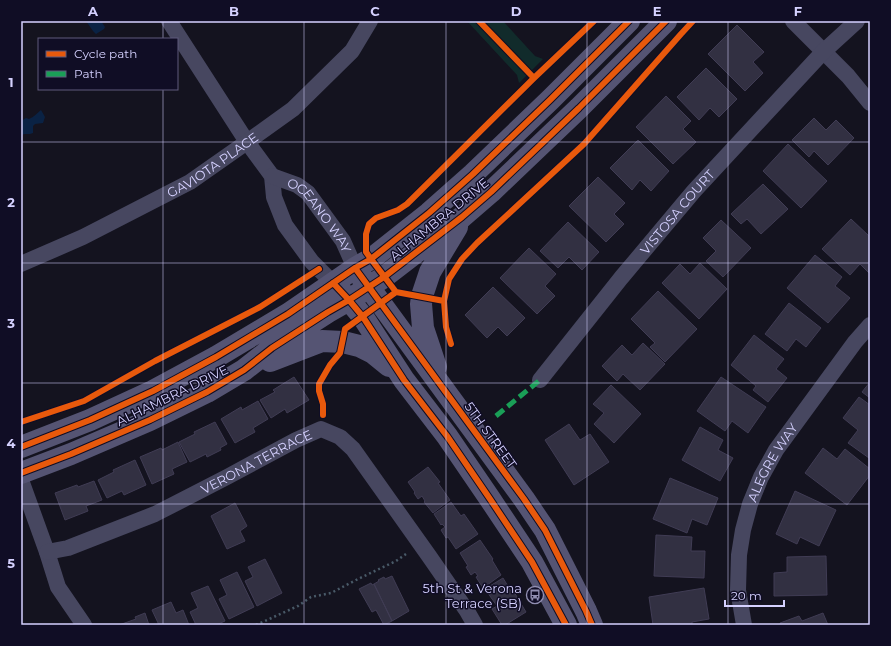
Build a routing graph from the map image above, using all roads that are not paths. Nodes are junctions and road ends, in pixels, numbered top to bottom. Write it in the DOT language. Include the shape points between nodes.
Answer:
graph roads {
  1 [pos="169,21"];
  2 [pos="370,21"];
  3 [pos="629,21"];
  4 [pos="666,21"];
  5 [pos="793,21"];
  6 [pos="857,21"];
  7 [pos="824,52"];
  8 [pos="870,103"];
  9 [pos="247,142"];
  10 [pos="272,176"];
  11 [pos="462,216"];
  12 [pos="21,264"];
  13 [pos="355,268"];
  14 [pos="333,283"];
  15 [pos="369,287"];
  16 [pos="350,300"];
  17 [pos="870,325"];
  18 [pos="244,370"];
  19 [pos="404,380"];
  20 [pos="540,380"];
  21 [pos="442,386"];
  22 [pos="21,447"];
  23 [pos="21,473"];
  24 [pos="21,480"];
  25 [pos="47,552"];
  26 [pos="589,618"];
  27 [pos="564,624"];
  28 [pos="84,625"];
  29 [pos="475,625"];
  30 [pos="744,625"];
  1 -- 9 [label="street, OCEANO WAY"];
  2 -- 9 [label="street, GAVIOTA PLACE" via="352,52 293,109"];
  3 -- 13 [label="main road, ALHAMBRA DRIVE" via="473,174 371,260"];
  4 -- 11 [label="main road, ALHAMBRA DRIVE" via="491,192"];
  5 -- 7 [label="street"];
  6 -- 7 [label="street, VISTOSA COURT"];
  7 -- 8 [label="street"];
  7 -- 20 [label="street, VISTOSA COURT" via="694,192 620,278"];
  9 -- 10 [label="street, OCEANO WAY"];
  9 -- 12 [label="street, GAVIOTA PLACE" via="190,182 83,237"];
  10 -- 13 [label="street, OCEANO WAY" via="297,185 308,193 343,241"];
  10 -- 14 [label="street, OCEANO WAY" via="274,197 285,225 312,262"];
  11 -- 15 [label="main road, ALHAMBRA DRIVE"];
  11 -- 21 [label="main road" via="430,272 421,304 423,328"];
  13 -- 14 [label="main road, ALHAMBRA DRIVE"];
  13 -- 15 [label="main road, 5TH STREET"];
  14 -- 16 [label="main road"];
  14 -- 22 [label="main road, ALHAMBRA DRIVE" via="288,314 153,391 90,420"];
  15 -- 16 [label="main road, ALHAMBRA DRIVE"];
  15 -- 21 [label="main road, 5TH STREET"];
  16 -- 18 [label="main road, ALHAMBRA DRIVE" via="272,348"];
  16 -- 19 [label="main road"];
  17 -- 30 [label="street, ALEGRE WAY" via="776,450 761,477 750,504 739,555 738,590"];
  18 -- 19 [label="main road" via="322,341 343,342 373,353"];
  18 -- 23 [label="main road, ALHAMBRA DRIVE" via="207,392 150,420"];
  19 -- 27 [label="main road" via="447,436 532,562"];
  21 -- 26 [label="main road, 5TH STREET" via="545,530"];
  24 -- 25 [label="street"];
  25 -- 28 [label="street" via="58,587"];
  25 -- 29 [label="street, VERONA TERRACE" via="68,548 155,514 321,429 340,437 353,449"];
  26 -- 27 [label="street"];
}
